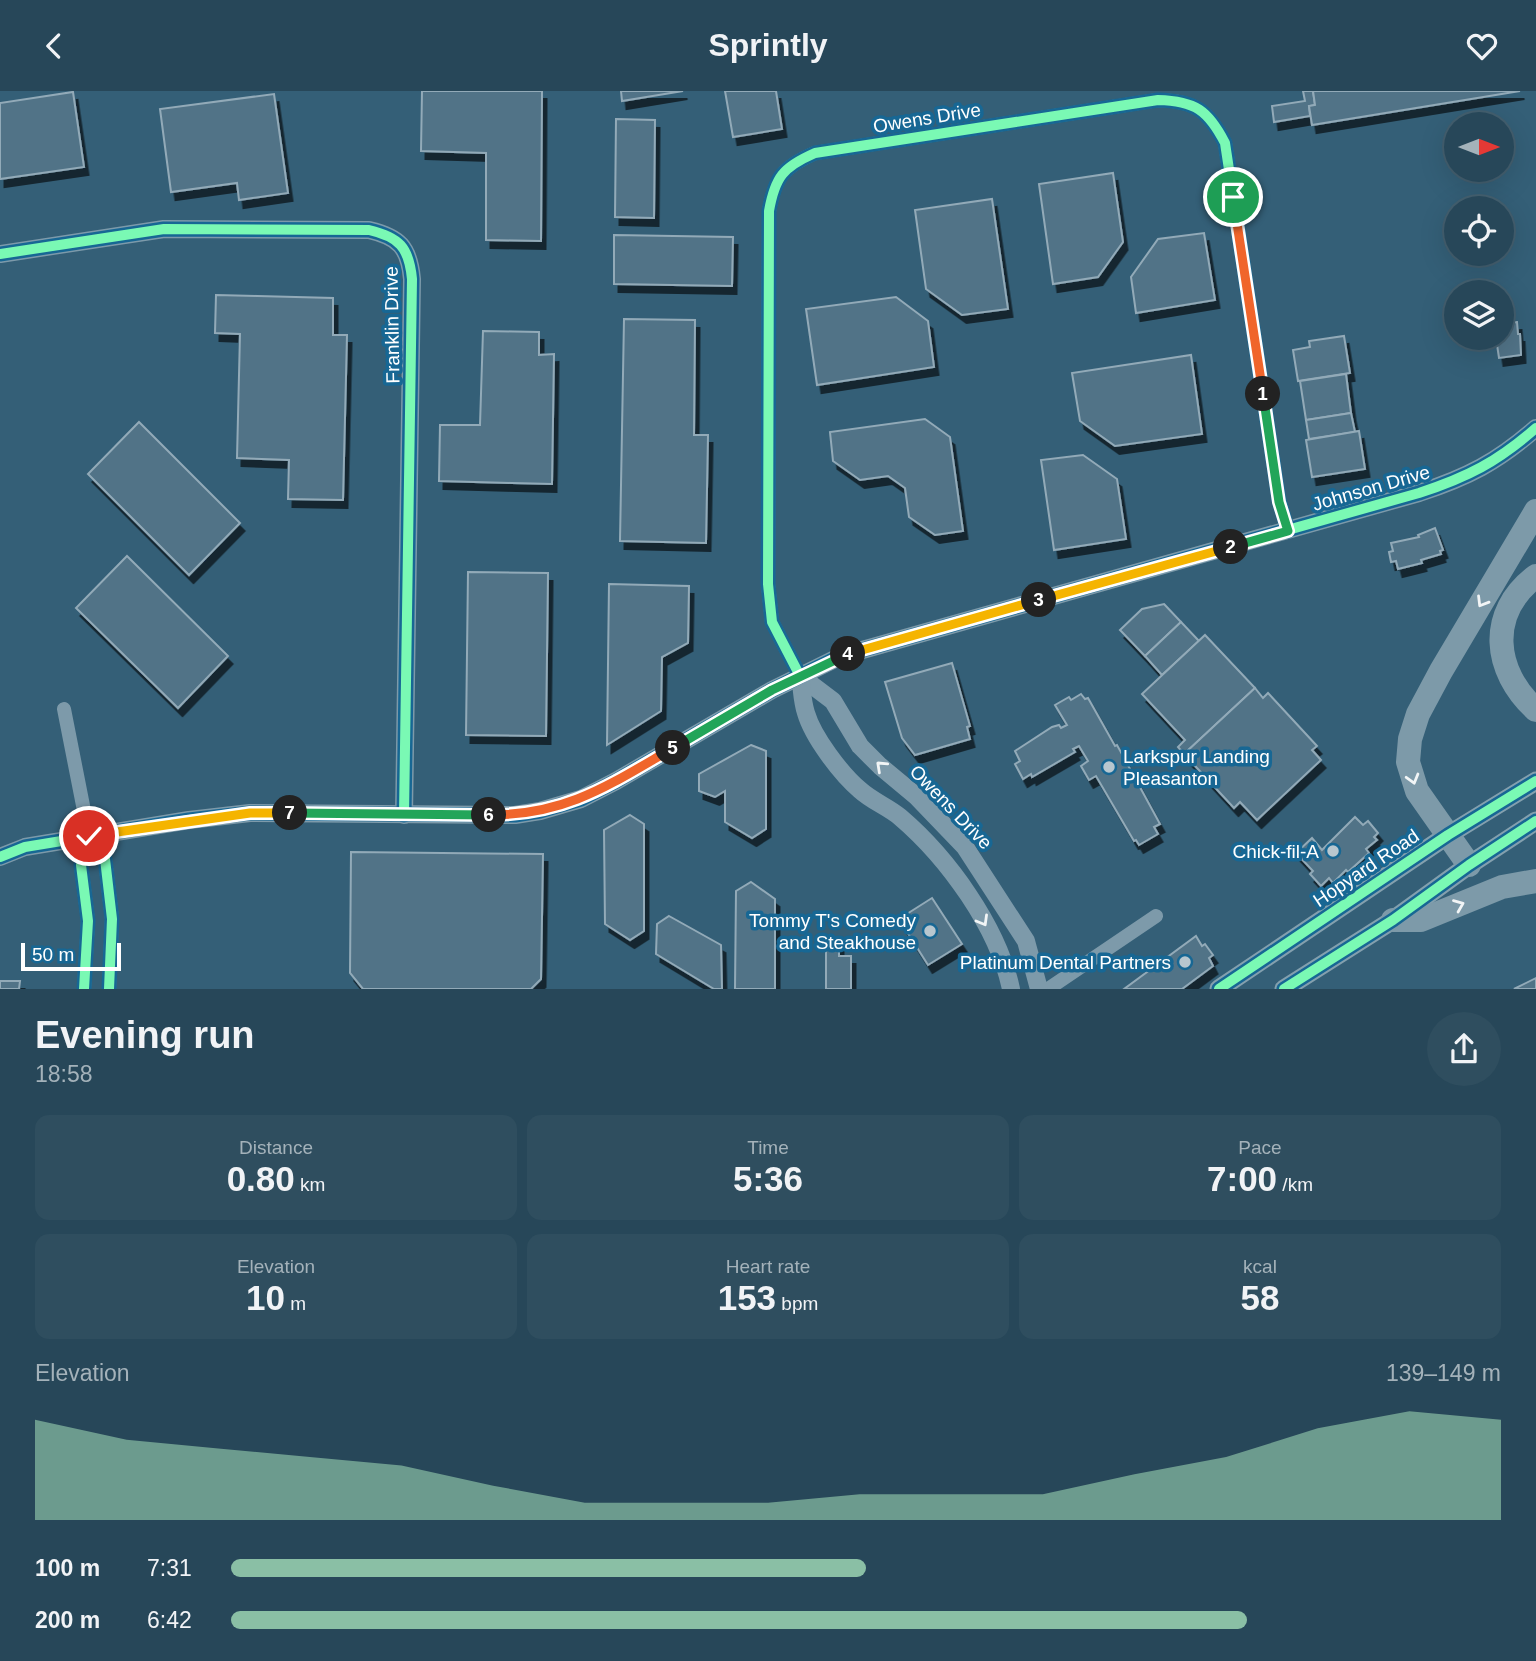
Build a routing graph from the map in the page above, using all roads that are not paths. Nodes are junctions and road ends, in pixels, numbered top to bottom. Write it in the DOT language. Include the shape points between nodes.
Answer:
graph roads {
  1 [pos="0,254"];
  2 [pos="1536,428"];
  3 [pos="1536,511"];
  4 [pos="1288,531"];
  5 [pos="1536,576"];
  6 [pos="800,676"];
  7 [pos="64,709"];
  8 [pos="1536,710"];
  9 [pos="1536,781"];
  10 [pos="404,815"];
  11 [pos="1536,821"];
  12 [pos="1448,835"];
  13 [pos="89,836"];
  14 [pos="923,841"];
  15 [pos="965,847"];
  16 [pos="0,857"];
  17 [pos="946,864"];
  18 [pos="1469,865"];
  19 [pos="988,880"];
  20 [pos="1536,881"];
  21 [pos="1156,916"];
  22 [pos="1393,920"];
  23 [pos="84,989"];
  24 [pos="109,989"];
  25 [pos="1011,989"];
  26 [pos="1039,989"];
  27 [pos="1048,989"];
  28 [pos="1219,989"];
  29 [pos="1284,989"];
  1 -- 10 [label="street, Franklin Drive" via="184,228 369,230 393,237 402,246 410,260 412,279"];
  2 -- 4 [label="street, Johnson Drive" via="1485,467 1451,483"];
  3 -- 12 [label="highway, one-way" via="1441,671 1410,739 1408,762 1417,792"];
  4 -- 6 [label="street, Johnson Drive" via="841,656"];
  4 -- 6 [label="street, Owens Drive" via="1279,500 1224,143 1199,109 1181,101 1158,100 815,153 781,173 769,211 768,584 772,622"];
  5 -- 8 [label="highway" via="1521,587 1506,614 1501,643 1506,671"];
  6 -- 10 [label="street, Johnson Drive" via="581,799 515,815"];
  6 -- 14 [label="street, Owens Drive" via="806,714 835,765"];
  15 -- 6 [label="street, Owens Drive, one-way" via="860,746 833,701"];
  7 -- 13 [label="street"];
  9 -- 12 [label="main road, Hopyard Road"];
  10 -- 13 [label="street, Johnson Drive" via="250,813"];
  11 -- 18 [label="main road"];
  12 -- 18 [label="highway"];
  12 -- 28 [label="main road, Hopyard Road"];
  13 -- 16 [label="street, Johnson Drive" via="25,847"];
  13 -- 23 [label="street" via="81,865 88,921"];
  13 -- 24 [label="street" via="105,859 112,919"];
  14 -- 15 [label="street" via="936,836 956,848"];
  14 -- 17 [label="street, Owens Drive"];
  15 -- 19 [label="street, Owens Drive"];
  17 -- 19 [label="street" via="964,863"];
  17 -- 25 [label="street, Owens Drive, one-way" via="996,943"];
  18 -- 22 [label="main road"];
  19 -- 26 [label="street, Owens Drive" via="1027,941"];
  22 -- 20 [label="highway, one-way" via="1422,920 1502,887"];
  21 -- 27 [label="street"];
  22 -- 29 [label="main road"];
}
